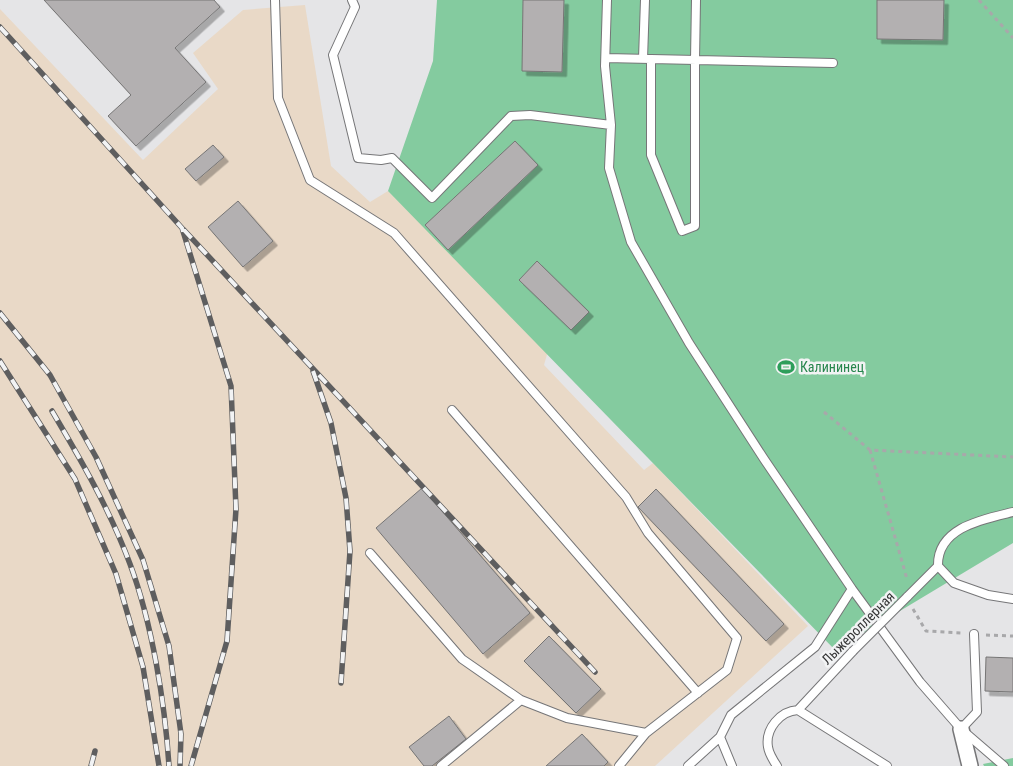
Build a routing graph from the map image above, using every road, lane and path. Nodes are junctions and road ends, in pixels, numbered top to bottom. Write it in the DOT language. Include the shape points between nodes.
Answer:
graph roads {
  1 [pos="275,0"];
  2 [pos="352,0"];
  3 [pos="607,0"];
  4 [pos="645,0"];
  5 [pos="696,0"];
  6 [pos="979,0"];
  7 [pos="1013,38"];
  8 [pos="606,58"];
  9 [pos="647,59"];
  10 [pos="695,60"];
  11 [pos="833,63"];
  12 [pos="611,125"];
  13 [pos="452,410"];
  14 [pos="824,412"];
  15 [pos="1013,457"];
  16 [pos="1013,512"];
  17 [pos="370,553"];
  18 [pos="938,566"];
  19 [pos="852,589"];
  20 [pos="1013,599"];
  21 [pos="974,634"];
  22 [pos="698,693"];
  23 [pos="521,700"];
  24 [pos="798,710"];
  25 [pos="961,729"];
  26 [pos="646,732"];
  27 [pos="720,738"];
  28 [pos="441,766"];
  29 [pos="619,766"];
  30 [pos="688,766"];
  31 [pos="732,766"];
  32 [pos="777,766"];
  33 [pos="887,766"];
  34 [pos="970,766"];
  35 [pos="1004,766"];
  1 -- 22 [label="lane" via="278,98 310,180 394,233 626,497 648,534 736,638 727,670"];
  2 -- 12 [label="lane" via="355,7 334,55 358,158 392,158 432,198 511,116 530,115"];
  3 -- 8 [label="lane"];
  4 -- 9 [label="lane"];
  5 -- 10 [label="lane"];
  6 -- 7 [label="path"];
  8 -- 9 [label="lane"];
  8 -- 12 [label="lane"];
  9 -- 10 [label="lane"];
  9 -- 10 [label="lane" via="651,155 682,231 695,226"];
  10 -- 11 [label="lane"];
  12 -- 19 [label="lane" via="609,168 631,242 689,343"];
  13 -- 22 [label="lane"];
  14 -- 15 [label="path" via="870,450"];
  16 -- 18 [label="lane, Лыжероллерная" via="957,530 945,543 938,557"];
  17 -- 23 [label="lane" via="462,659"];
  18 -- 20 [label="lane" via="954,583 988,595"];
  18 -- 24 [label="lane, Лыжероллерная, bridge"];
  19 -- 25 [label="lane" via="920,682"];
  19 -- 27 [label="lane" via="816,647 731,714"];
  21 -- 25 [label="lane" via="977,712"];
  22 -- 26 [label="lane"];
  23 -- 26 [label="lane" via="567,718"];
  23 -- 28 [label="lane"];
  24 -- 32 [label="lane, Лыжероллерная" via="788,711 779,717 768,737 768,747"];
  24 -- 33 [label="lane"];
  25 -- 34 [label="street"];
  25 -- 35 [label="lane"];
  26 -- 29 [label="lane"];
  27 -- 30 [label="lane"];
  27 -- 31 [label="lane"];
}
